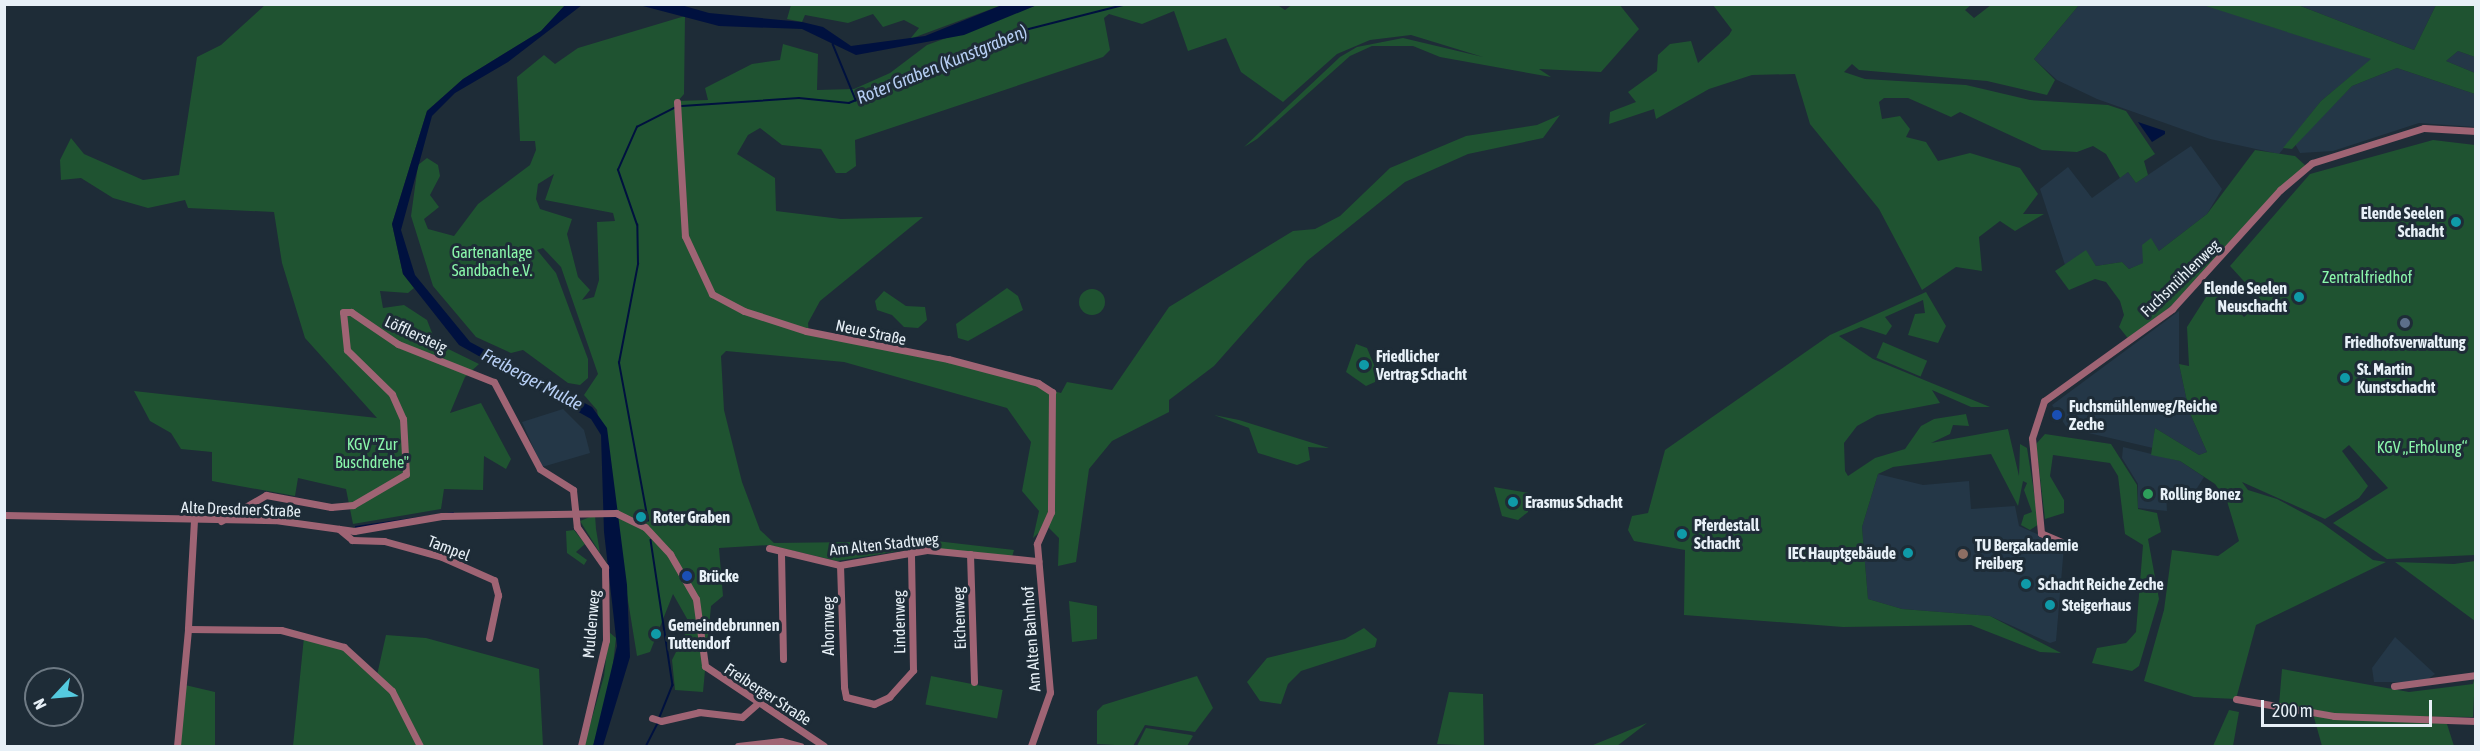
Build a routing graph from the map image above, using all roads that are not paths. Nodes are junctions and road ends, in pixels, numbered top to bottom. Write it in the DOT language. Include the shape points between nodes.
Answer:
graph roads {
  1 [pos="677,102"];
  2 [pos="2475,131"];
  3 [pos="580,510"];
  4 [pos="4,515"];
  5 [pos="194,520"];
  6 [pos="221,521"];
  7 [pos="339,529"];
  8 [pos="2064,543"];
  9 [pos="769,548"];
  10 [pos="911,551"];
  11 [pos="781,553"];
  12 [pos="970,554"];
  13 [pos="1038,561"];
  14 [pos="840,565"];
  15 [pos="188,629"];
  16 [pos="489,638"];
  17 [pos="783,658"];
  18 [pos="2475,675"];
  19 [pos="974,682"];
  20 [pos="2394,686"];
  21 [pos="844,687"];
  22 [pos="2236,699"];
  23 [pos="758,703"];
  24 [pos="655,719"];
  25 [pos="2475,721"];
  26 [pos="177,747"];
  27 [pos="420,747"];
  28 [pos="581,747"];
  29 [pos="738,747"];
  30 [pos="800,747"];
  31 [pos="824,747"];
  32 [pos="1031,747"];
  1 -- 13 [label="street, Neue Straße" via="685,236 712,294 744,311 806,330 948,359 1038,383 1052,392 1051,512 1037,544"];
  2 -- 8 [label="street, Fuchsmühlenweg" via="2424,128 2306,166 2172,309 2044,402 2031,438 2041,533"];
  3 -- 6 [label="street, Löfflersteig" via="573,490 537,464 499,387 398,344 347,311 340,315 347,350 392,394 403,419 406,474 353,505 331,507 266,495"];
  3 -- 7 [label="street, Alte Dresdner Straße" via="429,517"];
  3 -- 23 [label="street, Freiberger Straße" via="616,513 640,524 670,554 696,599 705,666"];
  3 -- 28 [label="street, Muldenweg" via="577,527 605,567 609,591 606,640"];
  4 -- 5 [label="street, Alte Dresdner Straße"];
  5 -- 6 [label="street, Alte Dresdner Straße"];
  5 -- 15 [label="street"];
  6 -- 7 [label="street, Alte Dresdner Straße" via="275,520"];
  7 -- 16 [label="street, Tampel" via="352,540 384,541 433,554 494,580 498,595"];
  9 -- 11 [label="street, Am Alten Stadtweg"];
  10 -- 12 [label="street, Am Alten Stadtweg"];
  10 -- 14 [label="street, Am Alten Stadtweg"];
  10 -- 21 [label="street, Lindenweg" via="913,670 890,697 874,704 846,697"];
  11 -- 14 [label="street, Am Alten Stadtweg"];
  11 -- 17 [label="street"];
  12 -- 13 [label="street, Am Alten Stadtweg"];
  12 -- 19 [label="street, Eichenweg"];
  13 -- 32 [label="street, Am Alten Bahnhof" via="1050,692"];
  14 -- 21 [label="street, Ahornweg"];
  15 -- 26 [label="street"];
  15 -- 27 [label="street" via="281,630 344,647 392,690"];
  18 -- 20 [label="street"];
  22 -- 25 [label="street" via="2334,716"];
  23 -- 24 [label="street" via="742,717 699,712"];
  23 -- 31 [label="street, Freiberger Straße"];
  29 -- 30 [label="street" via="781,741"];
}
